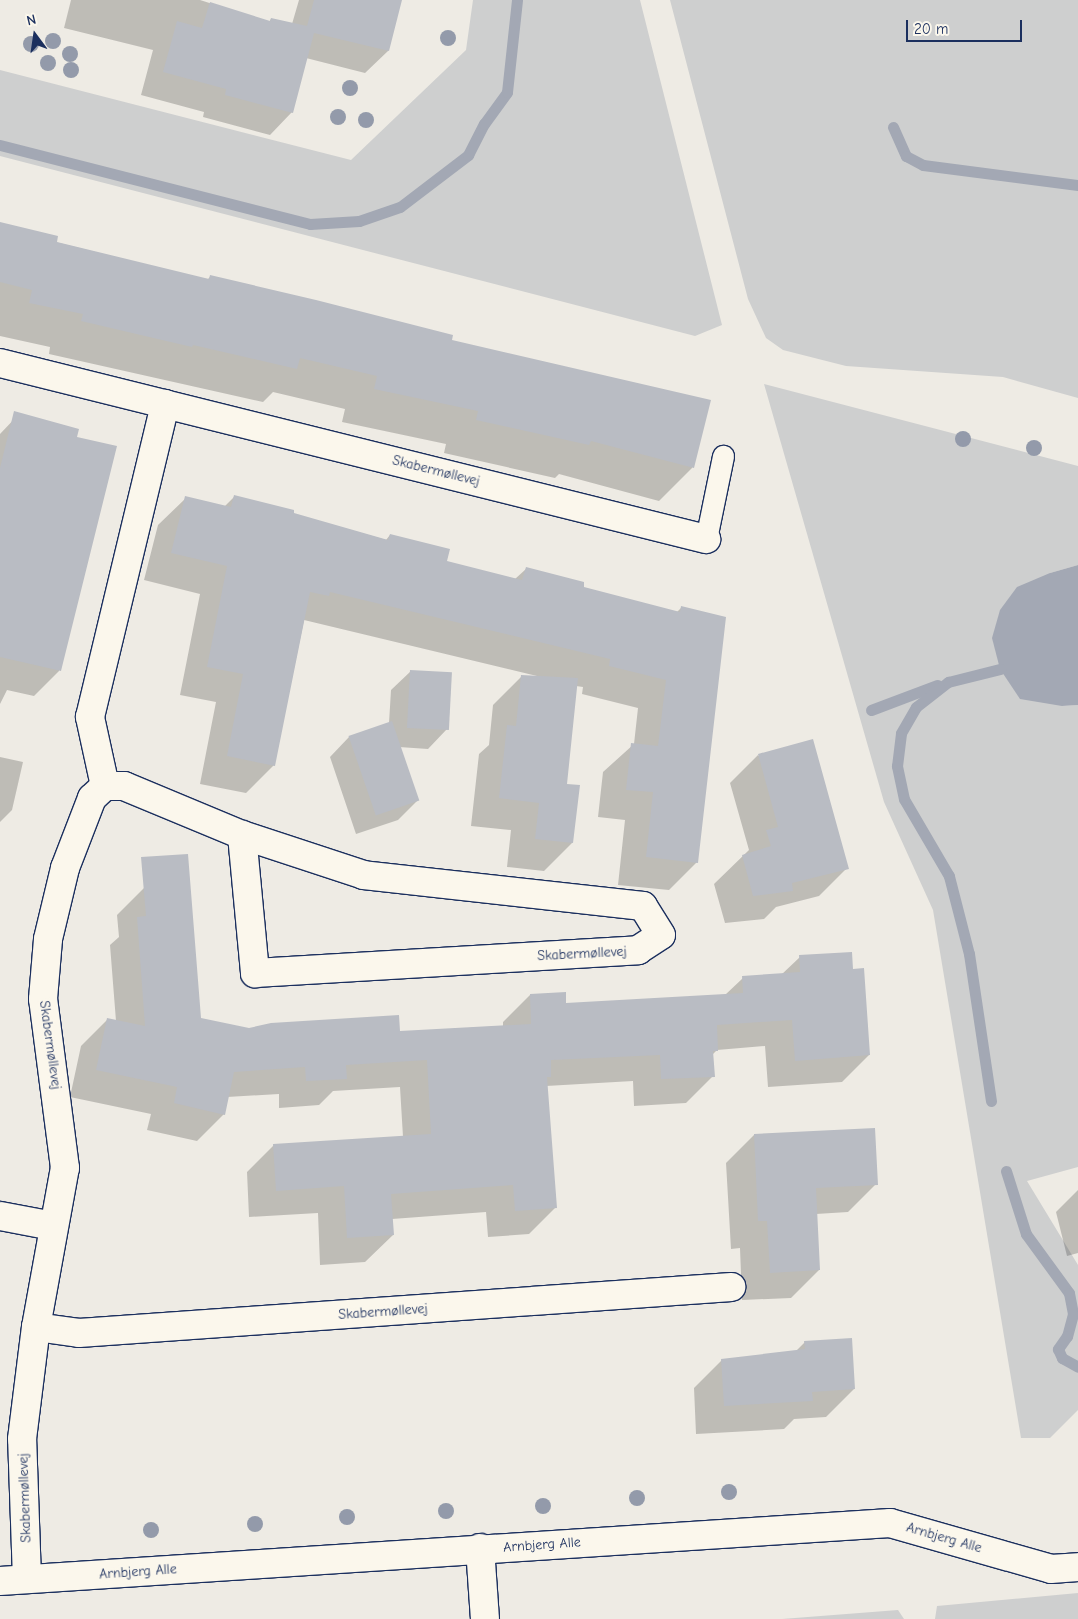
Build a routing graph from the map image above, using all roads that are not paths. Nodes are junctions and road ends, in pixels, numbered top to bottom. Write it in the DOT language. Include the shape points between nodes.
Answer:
graph roads {
  1 [pos="0,363"];
  2 [pos="165,404"];
  3 [pos="723,456"];
  4 [pos="706,539"];
  5 [pos="105,786"];
  6 [pos="242,835"];
  7 [pos="0,1216"];
  8 [pos="53,1226"];
  9 [pos="731,1287"];
  10 [pos="36,1327"];
  11 [pos="480,1548"];
  12 [pos="1078,1567"];
  13 [pos="27,1579"];
  14 [pos="0,1581"];
  15 [pos="485,1619"];
  1 -- 2 [label="street, Skabermøllevej"];
  2 -- 4 [label="street, Skabermøllevej"];
  2 -- 5 [label="street" via="90,717"];
  3 -- 4 [label="lane"];
  5 -- 6 [label="street, Skabermøllevej" via="139,790"];
  5 -- 8 [label="street, Skabermøllevej" via="92,798 65,868 48,939 43,999 65,1168"];
  6 -- 6 [label="street, Skabermøllevej" via="364,875 643,906 661,935 638,950 255,973"];
  7 -- 8 [label="street"];
  8 -- 10 [label="street, Skabermøllevej"];
  9 -- 10 [label="street, Skabermøllevej" via="79,1334"];
  10 -- 13 [label="street, Skabermøllevej" via="22,1439"];
  11 -- 12 [label="street, Arnbjerg Alle" via="890,1523 1051,1569"];
  11 -- 13 [label="street, Arnbjerg Alle"];
  11 -- 15 [label="street"];
  13 -- 14 [label="street, Arnbjerg Alle"];
}
